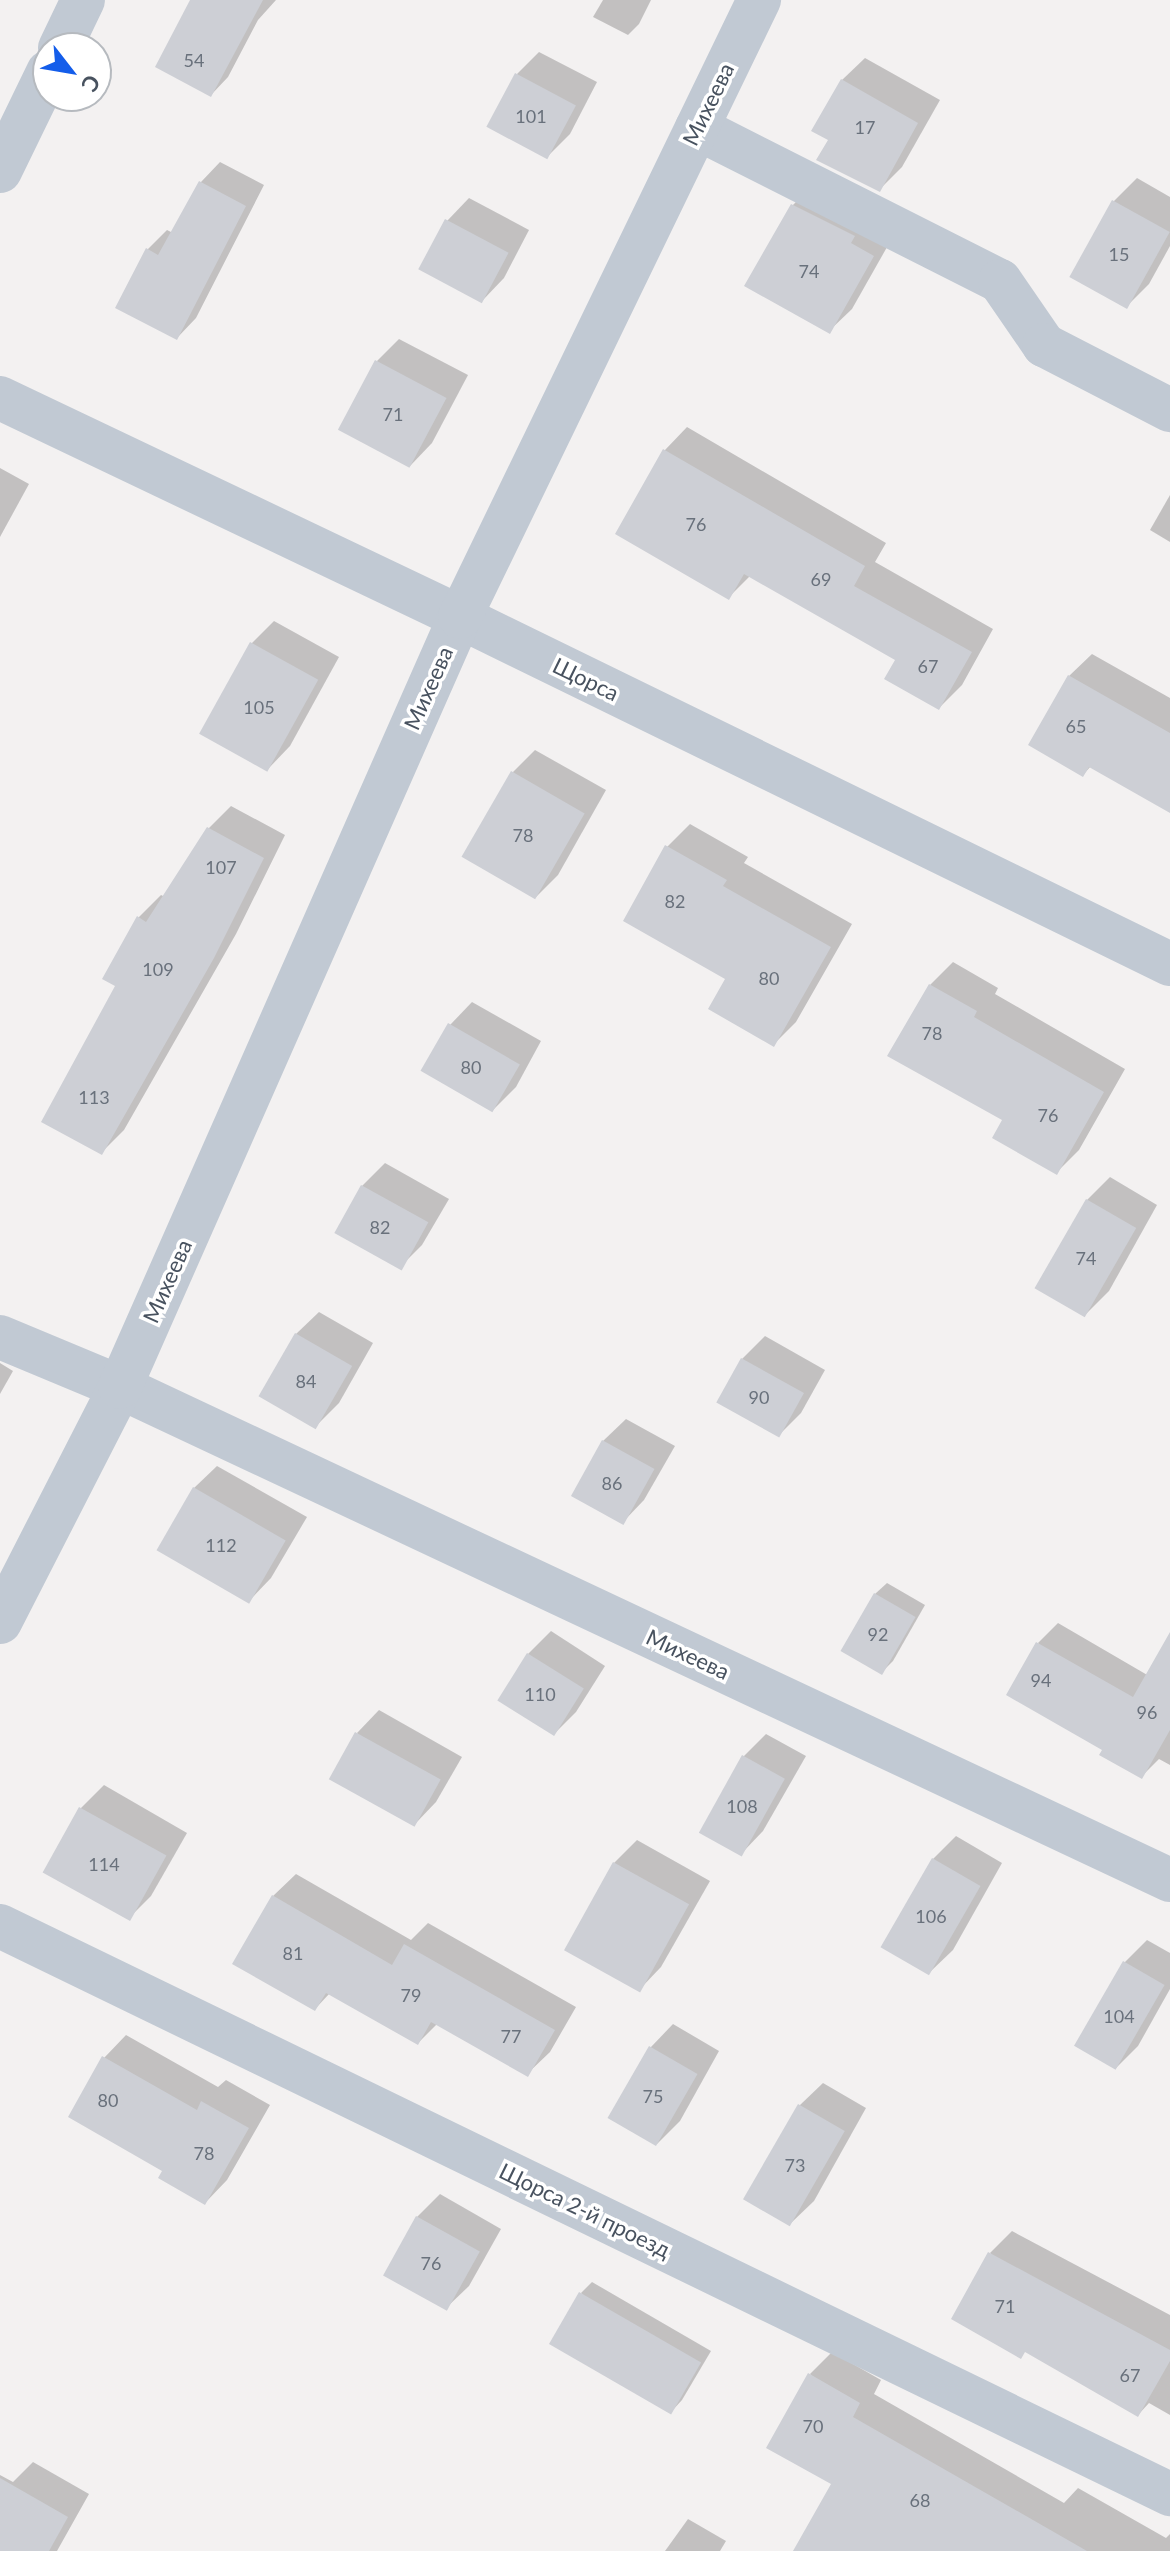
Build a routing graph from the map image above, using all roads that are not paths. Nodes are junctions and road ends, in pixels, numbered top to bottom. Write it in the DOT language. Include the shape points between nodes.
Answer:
graph roads {
  1 [pos="83,0"];
  2 [pos="759,0"];
  3 [pos="68,32"];
  4 [pos="32,105"];
  5 [pos="697,128"];
  6 [pos="0,171"];
  7 [pos="0,398"];
  8 [pos="1170,410"];
  9 [pos="460,617"];
  10 [pos="1170,964"];
  11 [pos="0,1337"];
  12 [pos="120,1387"];
  13 [pos="0,1622"];
  14 [pos="1170,1880"];
  15 [pos="0,1926"];
  16 [pos="1170,2494"];
  1 -- 3 [label="street"];
  2 -- 5 [label="street, Михеева"];
  4 -- 6 [label="street"];
  5 -- 8 [label="street" via="1000,281 1044,345"];
  5 -- 9 [label="street, Михеева"];
  7 -- 9 [label="street, Щорса"];
  9 -- 10 [label="street, Щорса"];
  9 -- 12 [label="street, Михеева"];
  11 -- 12 [label="street"];
  12 -- 13 [label="street, Михеева"];
  12 -- 14 [label="street, Михеева"];
  15 -- 16 [label="street, Щорса 2-й проезд"];
}
